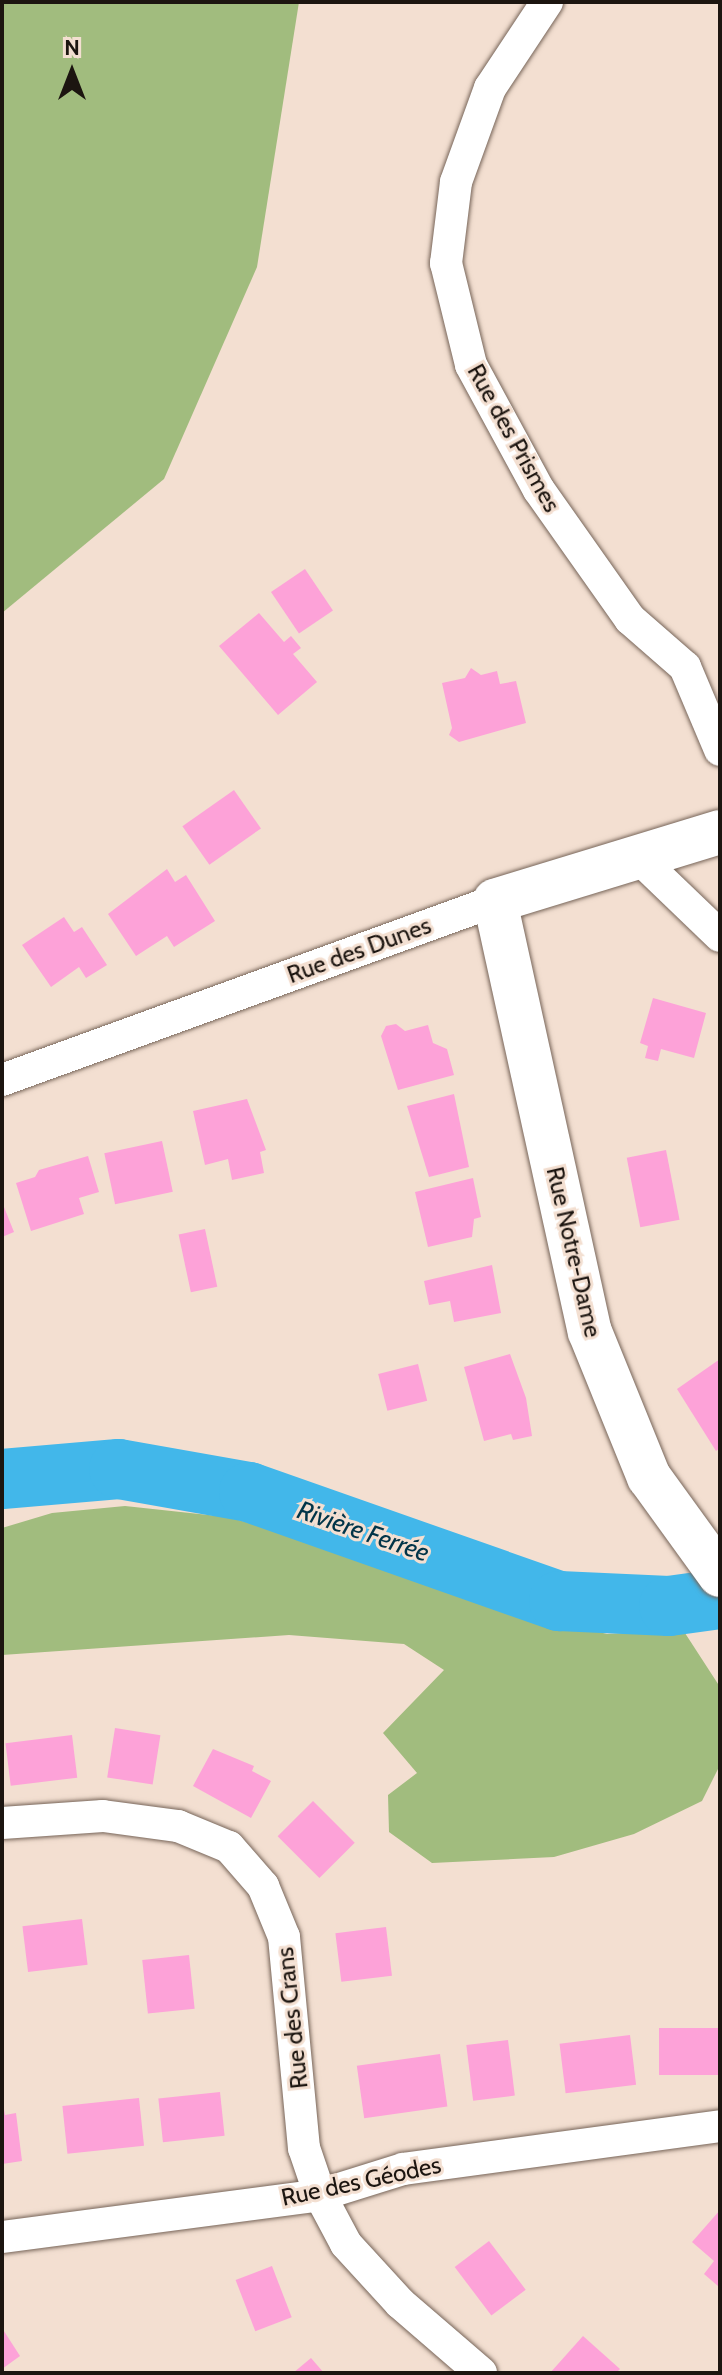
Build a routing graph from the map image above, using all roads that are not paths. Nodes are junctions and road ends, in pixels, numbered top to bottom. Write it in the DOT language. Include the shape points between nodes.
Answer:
graph roads {
  1 [pos="547,2"];
  2 [pos="720,750"];
  3 [pos="720,832"];
  4 [pos="640,859"];
  5 [pos="495,901"];
  6 [pos="720,936"];
  7 [pos="2,1080"];
  8 [pos="712,1566"];
  9 [pos="2,1823"];
  10 [pos="720,2126"];
  11 [pos="320,2195"];
  12 [pos="2,2237"];
  13 [pos="481,2373"];
  1 -- 2 [label="street, Rue des Prismes" via="490,88 456,182 446,263 471,365 539,490 630,619 685,667"];
  3 -- 4 [label="street, Rue des Dunes"];
  4 -- 5 [label="street, Rue des Dunes"];
  4 -- 6 [label="street"];
  5 -- 7 [label="street, Rue des Dunes"];
  5 -- 8 [label="street, Rue Notre-Dame" via="590,1332 649,1477"];
  9 -- 11 [label="street, Rue des Crans" via="103,1816 178,1826 229,1847 263,1886 284,1937 304,2148"];
  10 -- 11 [label="street, Rue des Géodes" via="403,2169"];
  11 -- 12 [label="street, Rue des Géodes"];
  11 -- 13 [label="street, Rue des Crans" via="346,2244 400,2303"];
}
